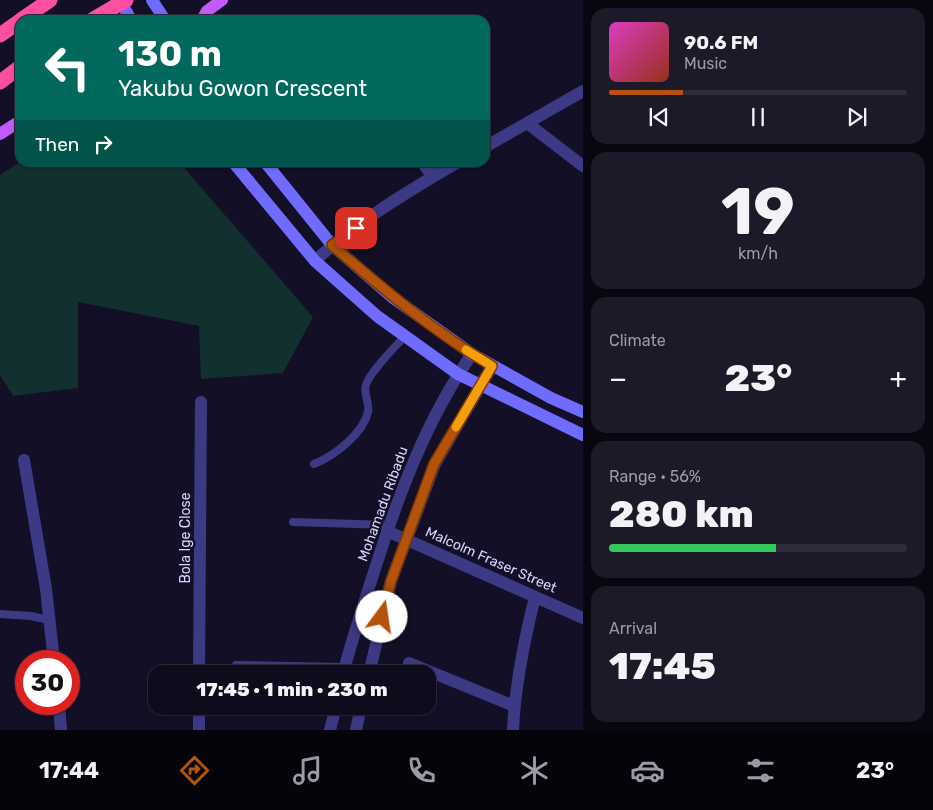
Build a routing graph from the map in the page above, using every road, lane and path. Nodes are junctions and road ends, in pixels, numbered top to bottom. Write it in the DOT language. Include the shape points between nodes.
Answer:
graph roads {
  1 [pos="120,0"];
  2 [pos="126,0"];
  3 [pos="152,0"];
  4 [pos="222,0"];
  5 [pos="46,2"];
  6 [pos="27,15"];
  7 [pos="100,15"];
  8 [pos="128,15"];
  9 [pos="162,15"];
  10 [pos="205,15"];
  11 [pos="15,24"];
  12 [pos="0,35"];
  13 [pos="15,71"];
  14 [pos="0,82"];
  15 [pos="583,91"];
  16 [pos="527,122"];
  17 [pos="15,124"];
  18 [pos="0,134"];
  19 [pos="490,144"];
  20 [pos="583,166"];
  21 [pos="237,167"];
  22 [pos="269,167"];
  23 [pos="426,167"];
  24 [pos="450,167"];
  25 [pos="433,177"];
  26 [pos="332,245"];
  27 [pos="315,261"];
  28 [pos="404,337"];
  29 [pos="472,354"];
  30 [pos="492,366"];
  31 [pos="458,374"];
  32 [pos="480,386"];
  33 [pos="201,402"];
  34 [pos="583,412"];
  35 [pos="583,435"];
  36 [pos="24,460"];
  37 [pos="314,464"];
  38 [pos="293,522"];
  39 [pos="388,528"];
  40 [pos="406,538"];
  41 [pos="535,597"];
  42 [pos="0,614"];
  43 [pos="583,618"];
  44 [pos="49,620"];
  45 [pos="53,650"];
  46 [pos="409,663"];
  47 [pos="199,665"];
  48 [pos="346,665"];
  49 [pos="370,665"];
  50 [pos="514,706"];
  51 [pos="60,715"];
  52 [pos="199,715"];
  53 [pos="334,715"];
  54 [pos="359,715"];
  55 [pos="61,730"];
  56 [pos="199,730"];
  57 [pos="330,730"];
  58 [pos="356,730"];
  59 [pos="513,730"];
  1 -- 8 [label="main road"];
  2 -- 7 [label="highway"];
  3 -- 9 [label="main road"];
  4 -- 10 [label="main road"];
  5 -- 6 [label="highway"];
  11 -- 12 [label="highway"];
  13 -- 14 [label="highway"];
  15 -- 16 [label="street"];
  16 -- 19 [label="street"];
  16 -- 20 [label="street"];
  17 -- 18 [label="main road"];
  21 -- 27 [label="main road"];
  22 -- 26 [label="main road"];
  23 -- 25 [label="street"];
  24 -- 25 [label="street"];
  25 -- 26 [label="street"];
  26 -- 27 [label="street"];
  26 -- 29 [label="main road" via="392,297"];
  27 -- 28 [label="main road"];
  28 -- 31 [label="main road"];
  28 -- 37 [label="lane" via="366,385 368,412 363,424 336,452"];
  29 -- 30 [label="main road"];
  29 -- 31 [label="street, Mohamadu Ribadu"];
  30 -- 32 [label="street"];
  30 -- 34 [label="main road"];
  31 -- 32 [label="main road"];
  31 -- 39 [label="street, Mohamadu Ribadu" via="415,458"];
  32 -- 35 [label="main road"];
  32 -- 40 [label="street" via="434,464"];
  33 -- 47 [label="street, Bola Ige Close"];
  36 -- 44 [label="street"];
  38 -- 39 [label="lane"];
  39 -- 40 [label="street, Malcolm Fraser Street"];
  39 -- 48 [label="street, Mohamadu Ribadu"];
  40 -- 41 [label="street, Malcolm Fraser Street"];
  40 -- 49 [label="street" via="391,581"];
  41 -- 43 [label="street, Malcolm Fraser Street"];
  41 -- 50 [label="street" via="523,644"];
  42 -- 44 [label="lane"];
  44 -- 45 [label="street"];
  46 -- 50 [label="street"];
  50 -- 59 [label="street"];
  51 -- 55 [label="street"];
  52 -- 56 [label="street"];
  53 -- 57 [label="street"];
  54 -- 58 [label="street"];
}
